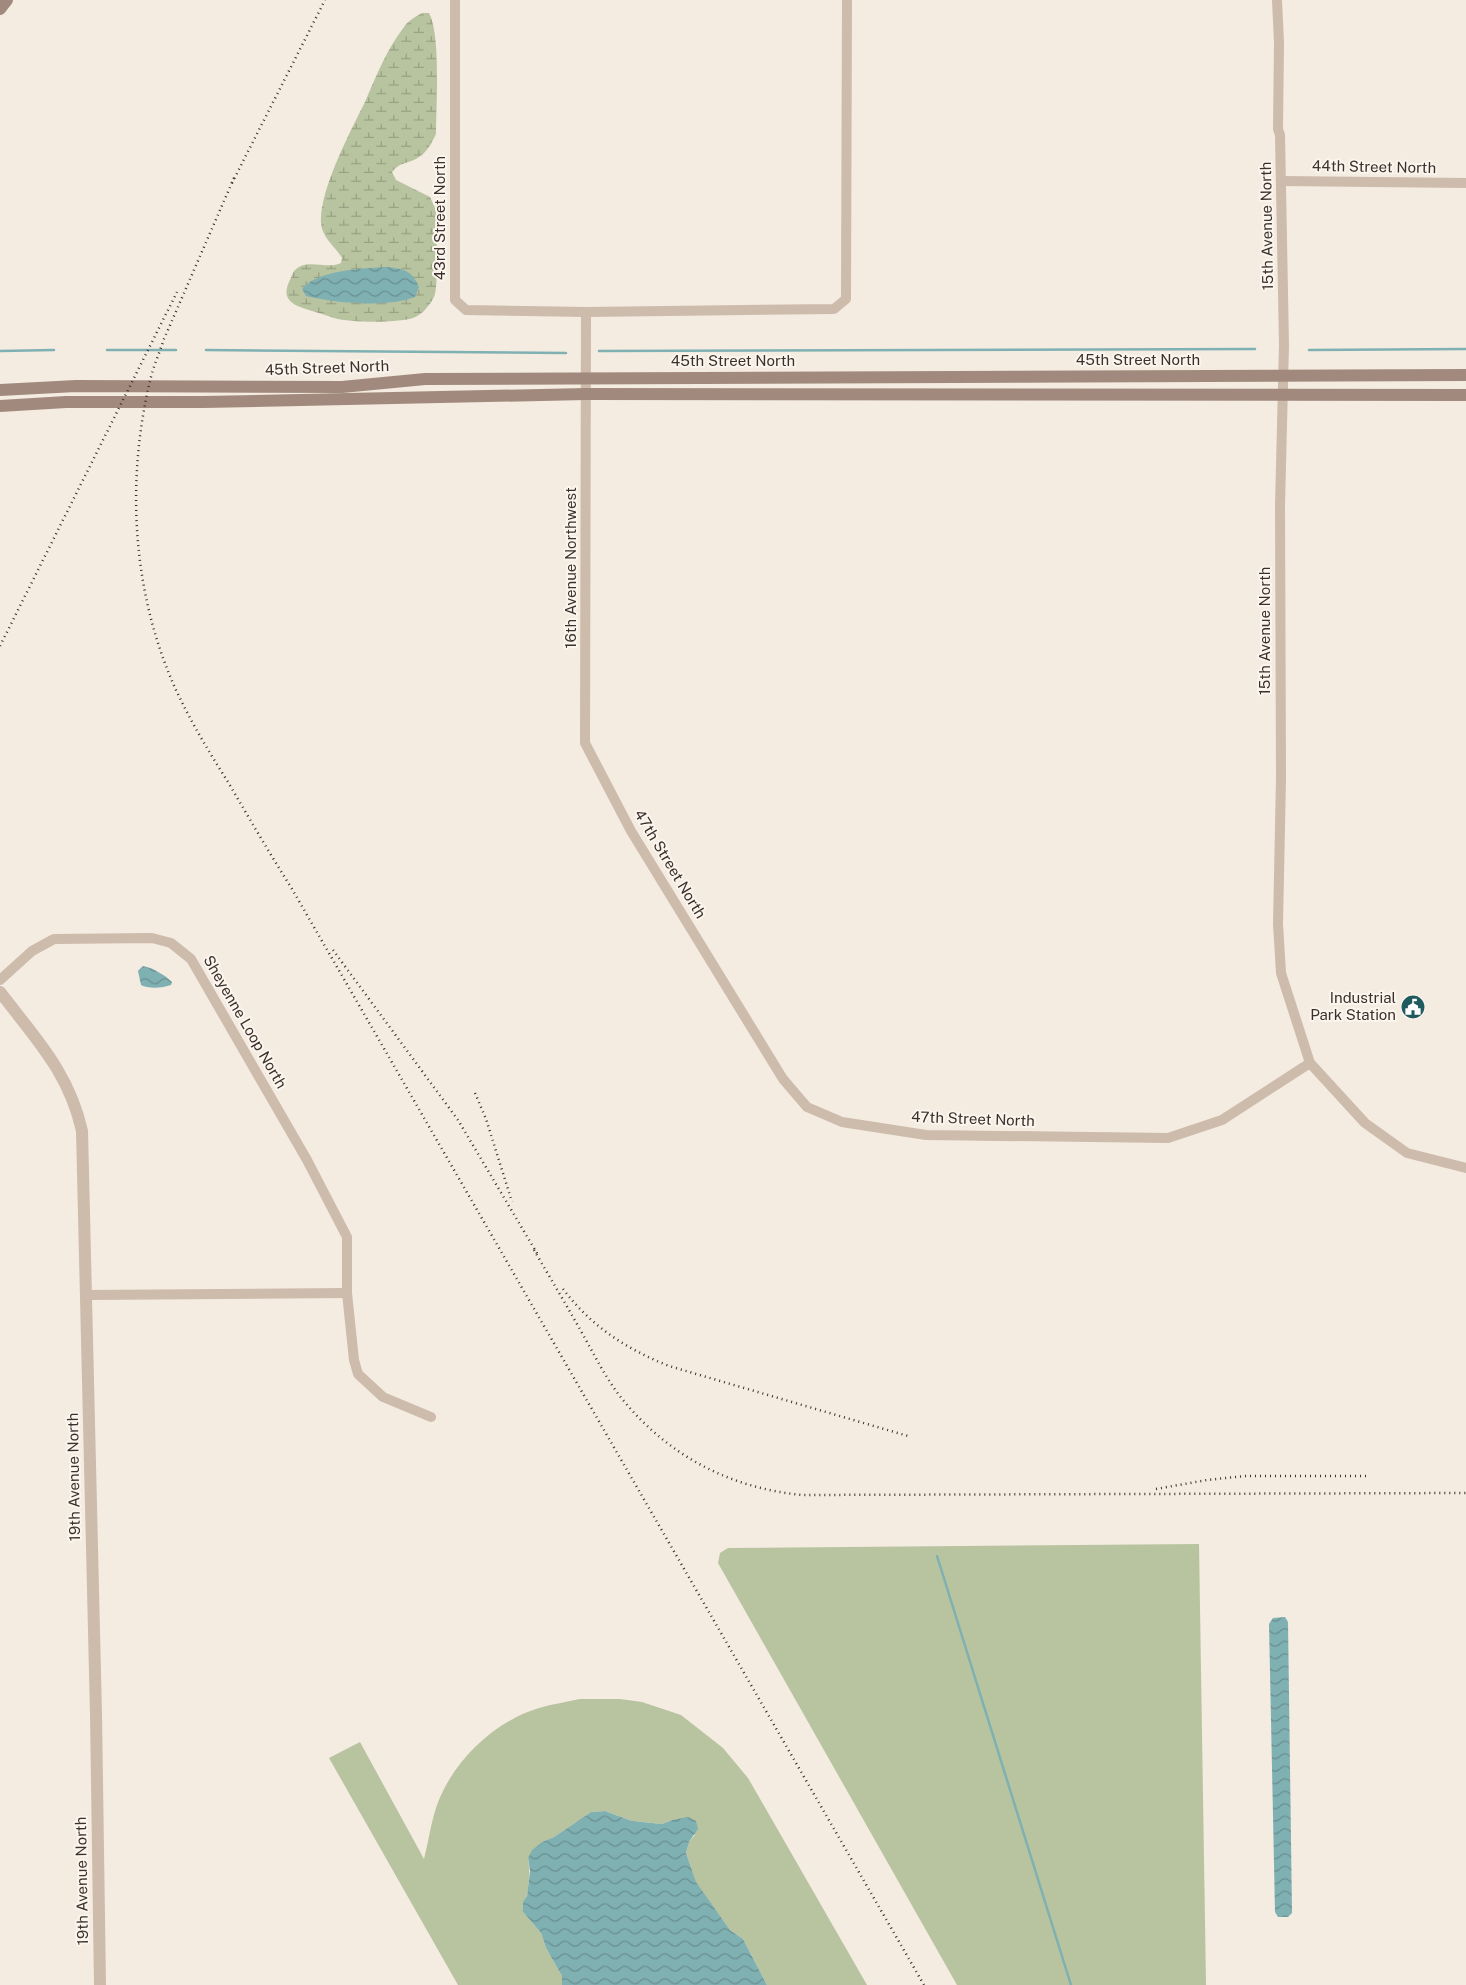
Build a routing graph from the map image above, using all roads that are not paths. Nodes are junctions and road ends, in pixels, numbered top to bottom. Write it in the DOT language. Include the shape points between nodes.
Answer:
graph roads {
  1 [pos="7,0"];
  2 [pos="455,0"];
  3 [pos="847,0"];
  4 [pos="1277,0"];
  5 [pos="0,9"];
  6 [pos="1281,181"];
  7 [pos="1466,183"];
  8 [pos="586,312"];
  9 [pos="1282,376"];
  10 [pos="1466,376"];
  11 [pos="586,378"];
  12 [pos="0,390"];
  13 [pos="586,394"];
  14 [pos="1466,395"];
  15 [pos="1282,396"];
  16 [pos="0,406"];
  17 [pos="585,743"];
  18 [pos="0,980"];
  19 [pos="0,992"];
  20 [pos="1310,1063"];
  21 [pos="1466,1168"];
  22 [pos="347,1293"];
  23 [pos="87,1295"];
  24 [pos="431,1417"];
  25 [pos="100,1985"];
  1 -- 5 [label="main road"];
  2 -- 8 [label="street, 43rd Street North" via="454,300 466,310"];
  3 -- 8 [label="street" via="846,299 834,309"];
  4 -- 6 [label="street, 15th Avenue North"];
  6 -- 7 [label="street, 44th Street North"];
  6 -- 9 [label="street, 15th Avenue North"];
  8 -- 11 [label="street, 16th Avenue Northwest"];
  9 -- 10 [label="main road, 45th Street North"];
  9 -- 11 [label="main road, 45th Street North"];
  9 -- 15 [label="street, 15th Avenue North"];
  11 -- 12 [label="main road, 45th Street North" via="425,379 342,386 85,386"];
  11 -- 13 [label="street, 16th Avenue Northwest"];
  13 -- 15 [label="main road, 45th Street North"];
  13 -- 16 [label="main road, 45th Street North" via="66,402"];
  13 -- 17 [label="street, 16th Avenue Northwest"];
  14 -- 15 [label="main road, 45th Street North"];
  15 -- 20 [label="street, 15th Avenue North" via="1280,973"];
  17 -- 20 [label="street, 47th Street North" via="631,831 783,1079 807,1107 818,1112 842,1122 926,1135 1168,1138 1222,1120"];
  18 -- 22 [label="street, Sheyenne Loop North" via="32,951 54,939 152,938 171,944 191,959 308,1160 347,1237"];
  19 -- 23 [label="street, 19th Avenue North" via="55,1064 78,1114 84,1145"];
  20 -- 21 [label="street, 15th Avenue North" via="1365,1123 1407,1153"];
  22 -- 23 [label="street"];
  22 -- 24 [label="street, Sheyenne Loop North" via="358,1374 383,1396"];
  23 -- 25 [label="street, 19th Avenue North"];
}
